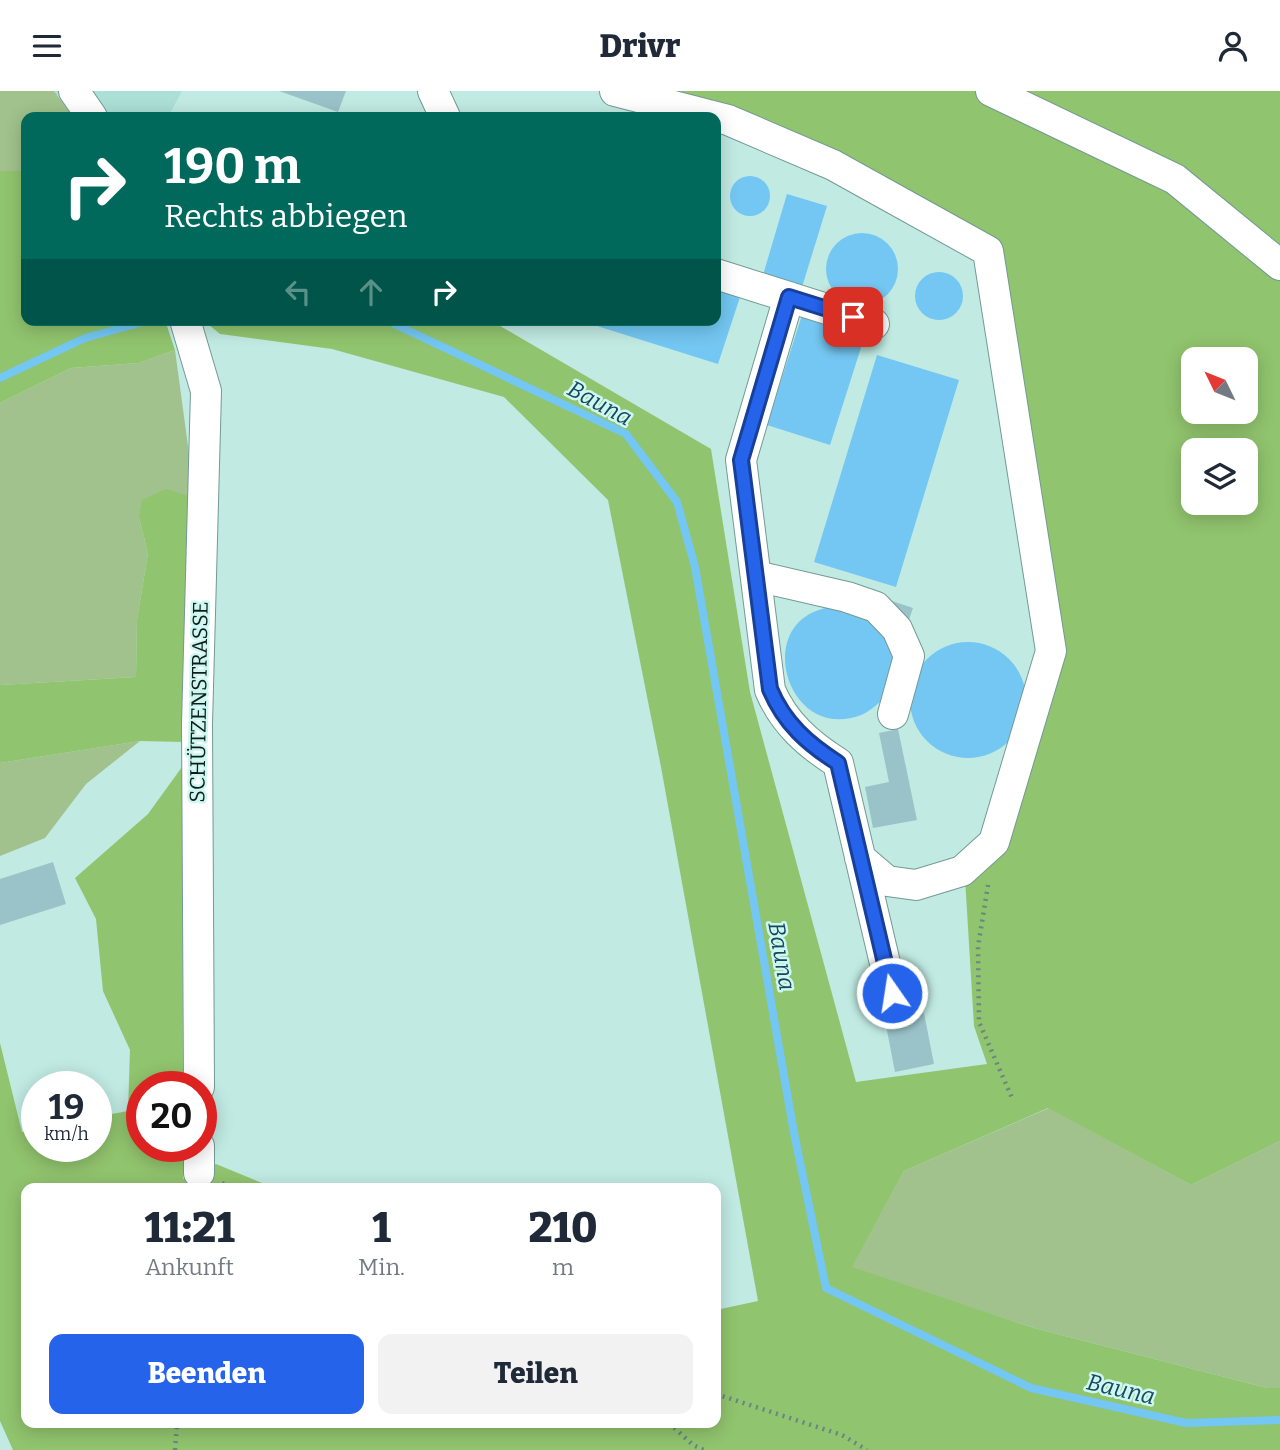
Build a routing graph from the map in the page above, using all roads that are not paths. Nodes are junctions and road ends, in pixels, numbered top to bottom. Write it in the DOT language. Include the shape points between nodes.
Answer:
graph roads {
  1 [pos="74,91"];
  2 [pos="433,91"];
  3 [pos="615,91"];
  4 [pos="991,91"];
  5 [pos="89,112"];
  6 [pos="443,112"];
  7 [pos="696,112"];
  8 [pos="721,118"];
  9 [pos="1280,265"];
  10 [pos="721,276"];
  11 [pos="789,297"];
  12 [pos="874,324"];
  13 [pos="187,326"];
  14 [pos="756,576"];
  15 [pos="893,714"];
  16 [pos="860,858"];
  17 [pos="892,993"];
  18 [pos="199,1071"];
  1 -- 5 [label="street"];
  2 -- 6 [label="street"];
  3 -- 7 [label="street"];
  4 -- 9 [label="street" via="1175,179"];
  8 -- 16 [label="street" via="833,165 988,251 1051,651 995,842 962,871 916,885 887,881"];
  10 -- 11 [label="street"];
  11 -- 12 [label="street"];
  11 -- 14 [label="street" via="741,460"];
  13 -- 18 [label="street, SCHÜTZENSTRASSE" via="206,390 197,724"];
  14 -- 15 [label="street" via="876,607 897,629 909,656"];
  14 -- 16 [label="street" via="770,689 792,726 838,763"];
  16 -- 17 [label="street"];
}
